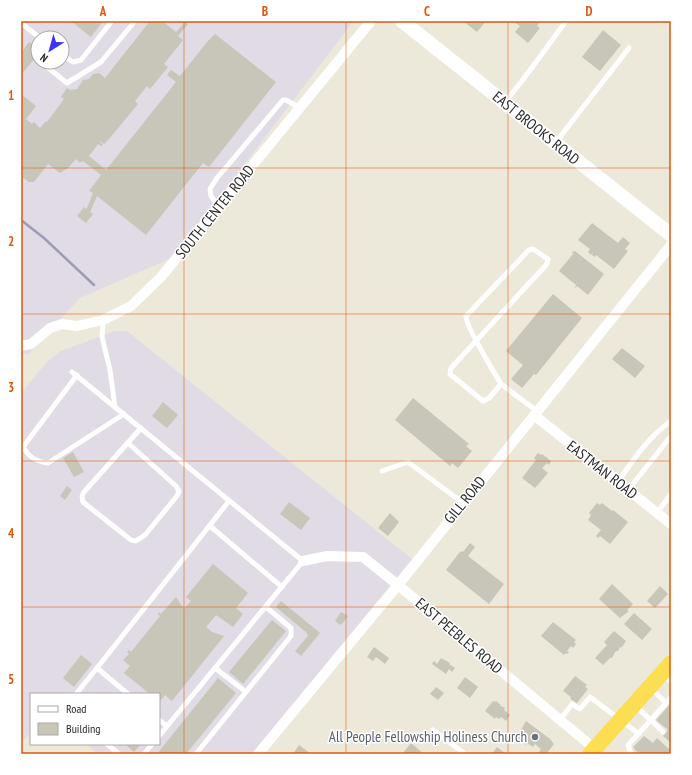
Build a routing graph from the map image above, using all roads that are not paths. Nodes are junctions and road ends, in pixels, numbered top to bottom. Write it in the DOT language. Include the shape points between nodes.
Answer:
graph roads {
  1 [pos="112,21"];
  2 [pos="135,21"];
  3 [pos="371,21"];
  4 [pos="402,21"];
  5 [pos="566,21"];
  6 [pos="21,23"];
  7 [pos="30,30"];
  8 [pos="629,48"];
  9 [pos="70,61"];
  10 [pos="50,70"];
  11 [pos="505,103"];
  12 [pos="300,108"];
  13 [pos="555,143"];
  14 [pos="219,207"];
  15 [pos="671,235"];
  16 [pos="671,245"];
  17 [pos="103,320"];
  18 [pos="477,340"];
  19 [pos="21,346"];
  20 [pos="501,384"];
  21 [pos="115,407"];
  22 [pos="535,413"];
  23 [pos="124,414"];
  24 [pos="671,421"];
  25 [pos="141,428"];
  26 [pos="671,436"];
  27 [pos="128,443"];
  28 [pos="382,471"];
  29 [pos="618,482"];
  30 [pos="628,490"];
  31 [pos="671,494"];
  32 [pos="229,501"];
  33 [pos="463,503"];
  34 [pos="657,513"];
  35 [pos="671,524"];
  36 [pos="210,526"];
  37 [pos="303,562"];
  38 [pos="398,585"];
  39 [pos="282,587"];
  40 [pos="266,607"];
  41 [pos="97,668"];
  42 [pos="215,668"];
  43 [pos="668,673"];
  44 [pos="650,687"];
  45 [pos="246,692"];
  46 [pos="77,693"];
  47 [pos="127,693"];
  48 [pos="671,698"];
  49 [pos="666,703"];
  50 [pos="634,705"];
  51 [pos="560,720"];
  52 [pos="621,720"];
  53 [pos="651,720"];
  54 [pos="160,721"];
  55 [pos="167,726"];
  56 [pos="433,730"];
  57 [pos="663,732"];
  58 [pos="639,734"];
  59 [pos="160,735"];
  60 [pos="108,745"];
  61 [pos="151,745"];
  62 [pos="595,752"];
  63 [pos="119,754"];
  64 [pos="144,754"];
  65 [pos="196,754"];
  66 [pos="258,754"];
  67 [pos="465,754"];
  68 [pos="631,754"];
  1 -- 9 [label="lane" via="78,62"];
  2 -- 10 [label="lane" via="101,62 67,84"];
  3 -- 12 [label="street, SOUTH CENTER ROAD"];
  4 -- 11 [label="main road, EAST BROOKS ROAD"];
  5 -- 11 [label="lane"];
  6 -- 7 [label="lane"];
  8 -- 13 [label="lane"];
  11 -- 13 [label="main road, EAST BROOKS ROAD"];
  12 -- 14 [label="street, SOUTH CENTER ROAD"];
  12 -- 14 [label="lane" via="283,100 217,178 210,189 211,196"];
  13 -- 15 [label="main road, EAST BROOKS ROAD"];
  14 -- 17 [label="street, SOUTH CENTER ROAD" via="161,277 131,306"];
  16 -- 22 [label="street, GILL ROAD"];
  17 -- 19 [label="street, SOUTH CENTER ROAD" via="77,326 62,324 50,328 31,344"];
  17 -- 21 [label="lane" via="102,337"];
  18 -- 18 [label="lane" via="547,264 548,259 533,249 529,250 466,316 465,320"];
  18 -- 20 [label="lane"];
  18 -- 20 [label="lane" via="451,368 450,374 482,401 489,398"];
  20 -- 22 [label="lane"];
  21 -- 23 [label="lane"];
  21 -- 23 [label="lane" via="74,374 23,447 34,459 48,463"];
  22 -- 29 [label="street, EASTMAN ROAD"];
  22 -- 33 [label="street, GILL ROAD"];
  23 -- 25 [label="lane"];
  24 -- 29 [label="lane" via="661,428 637,455"];
  25 -- 27 [label="lane"];
  25 -- 32 [label="lane"];
  26 -- 30 [label="lane"];
  27 -- 27 [label="lane" via="84,492 82,502 131,540 136,541 145,535 179,491"];
  28 -- 33 [label="lane" via="408,462"];
  29 -- 30 [label="street, EASTMAN ROAD"];
  30 -- 34 [label="street, EASTMAN ROAD"];
  31 -- 34 [label="lane"];
  32 -- 36 [label="lane"];
  32 -- 37 [label="lane"];
  33 -- 38 [label="street, GILL ROAD"];
  34 -- 35 [label="street, EASTMAN ROAD"];
  36 -- 39 [label="lane"];
  36 -- 41 [label="lane"];
  37 -- 38 [label="street, EAST PEEBLES ROAD" via="327,556 363,557"];
  37 -- 39 [label="lane"];
  38 -- 51 [label="street, EAST PEEBLES ROAD"];
  38 -- 66 [label="street, GILL ROAD"];
  39 -- 40 [label="lane"];
  40 -- 42 [label="lane"];
  40 -- 45 [label="lane" via="291,628 291,636"];
  41 -- 46 [label="lane"];
  41 -- 47 [label="lane"];
  42 -- 45 [label="lane"];
  42 -- 55 [label="lane"];
  43 -- 44 [label="highway"];
  44 -- 49 [label="lane"];
  44 -- 50 [label="highway"];
  45 -- 65 [label="lane"];
  48 -- 49 [label="lane"];
  49 -- 53 [label="lane"];
  50 -- 52 [label="highway"];
  50 -- 53 [label="lane"];
  51 -- 52 [label="lane" via="572,704 580,709 590,697"];
  51 -- 62 [label="street, EAST PEEBLES ROAD"];
  52 -- 58 [label="lane"];
  52 -- 62 [label="highway"];
  53 -- 57 [label="lane"];
  53 -- 58 [label="lane"];
  54 -- 55 [label="lane"];
  55 -- 59 [label="lane"];
  56 -- 67 [label="lane"];
  58 -- 68 [label="lane" via="628,745"];
  60 -- 63 [label="lane"];
  61 -- 64 [label="lane"];
}
